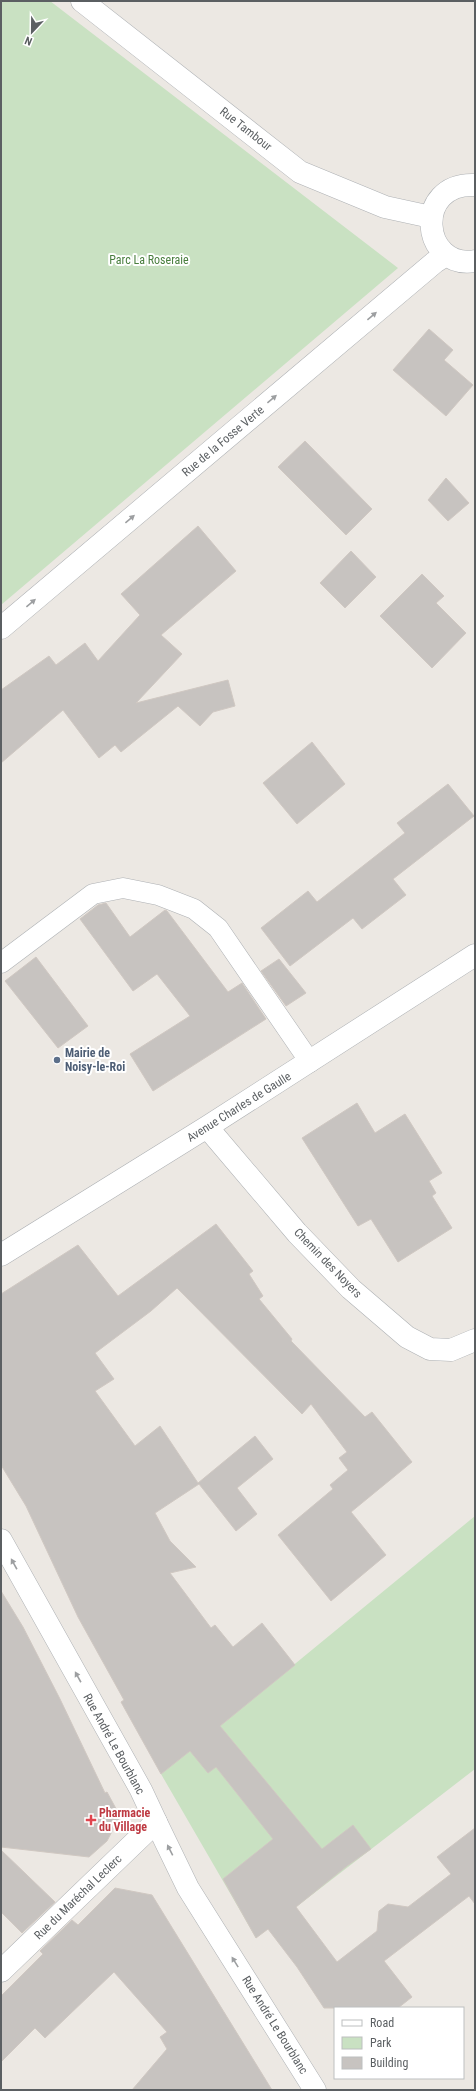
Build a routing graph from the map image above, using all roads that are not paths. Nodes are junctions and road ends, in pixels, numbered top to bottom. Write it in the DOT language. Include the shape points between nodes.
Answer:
graph roads {
  1 [pos="82,1"];
  2 [pos="475,185"];
  3 [pos="431,217"];
  4 [pos="446,255"];
  5 [pos="475,261"];
  6 [pos="1,628"];
  7 [pos="475,956"];
  8 [pos="1,964"];
  9 [pos="310,1062"];
  10 [pos="207,1127"];
  11 [pos="1,1255"];
  12 [pos="475,1340"];
  13 [pos="1,1540"];
  14 [pos="156,1822"];
  15 [pos="1,1971"];
  16 [pos="316,2090"];
  1 -- 3 [label="street, Rue Tambour" via="300,172 385,207"];
  2 -- 3 [label="street" via="452,188 442,195"];
  3 -- 4 [label="street" via="434,238"];
  4 -- 5 [label="street" via="457,260"];
  6 -- 4 [label="street, Rue de la Fosse Verte, one-way"];
  7 -- 9 [label="street, Avenue Charles de Gaulle"];
  8 -- 9 [label="lane" via="93,894 123,888 158,895 194,909 218,928"];
  9 -- 10 [label="street, Avenue Charles de Gaulle"];
  10 -- 11 [label="street, Avenue Charles de Gaulle"];
  10 -- 12 [label="street, Chemin des Noyers" via="308,1244 351,1289 408,1337 430,1349 451,1350"];
  14 -- 13 [label="street, Rue André Le Bourblanc, one-way" via="141,1790"];
  14 -- 15 [label="street, Rue du Maréchal Leclerc"];
  16 -- 14 [label="street, Rue André Le Bourblanc, one-way" via="188,1888"];
}
